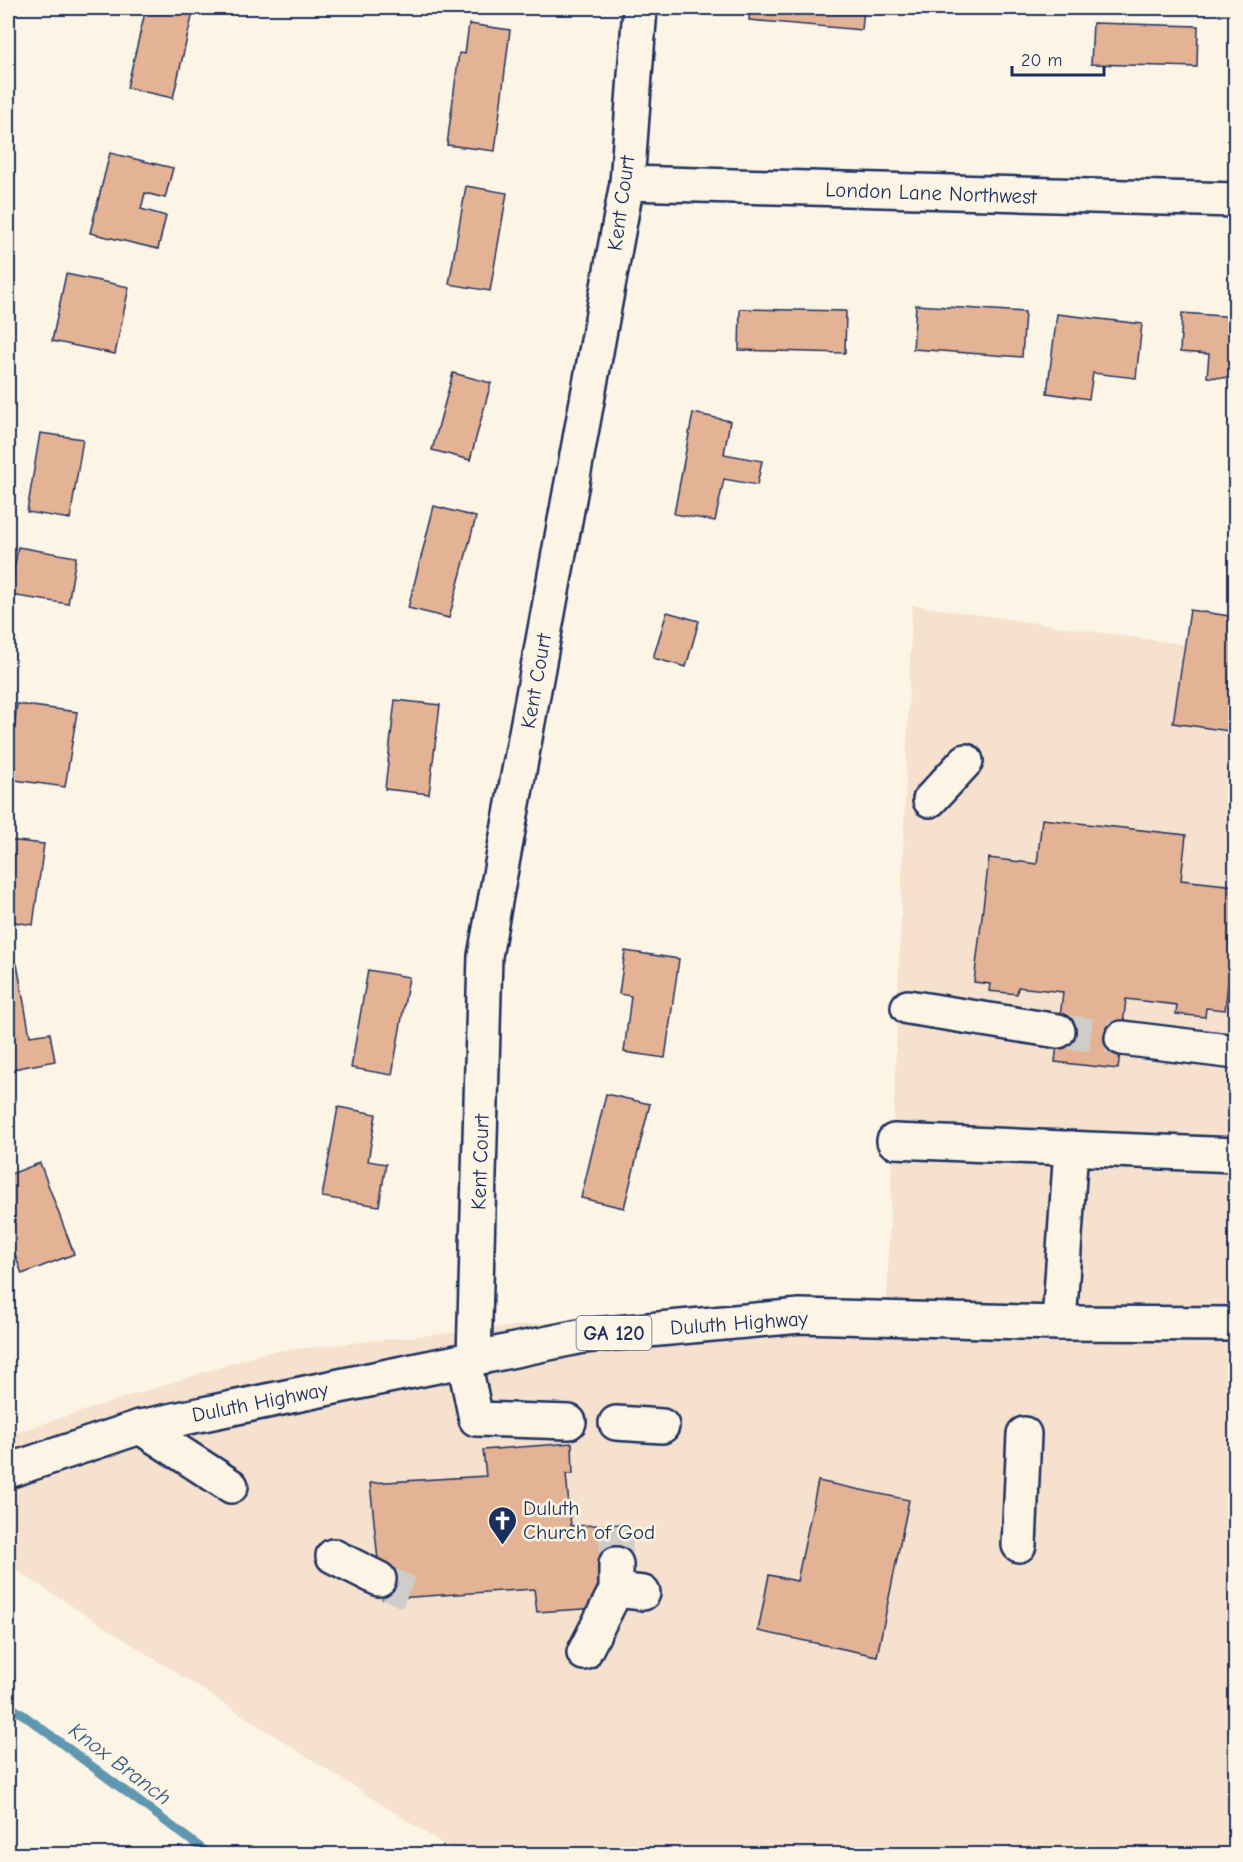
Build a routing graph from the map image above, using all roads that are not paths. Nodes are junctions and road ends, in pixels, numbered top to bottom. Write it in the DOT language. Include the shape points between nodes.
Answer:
graph roads {
  1 [pos="640,8"];
  2 [pos="627,183"];
  3 [pos="1236,200"];
  4 [pos="966,761"];
  5 [pos="930,800"];
  6 [pos="908,1007"];
  7 [pos="1058,1031"];
  8 [pos="1122,1038"];
  9 [pos="1236,1052"];
  10 [pos="894,1141"];
  11 [pos="1071,1148"];
  12 [pos="1236,1155"];
  13 [pos="1059,1323"];
  14 [pos="1236,1324"];
  15 [pos="469,1360"];
  16 [pos="569,1422"];
  17 [pos="616,1423"];
  18 [pos="662,1426"];
  19 [pos="140,1427"];
  20 [pos="1024,1434"];
  21 [pos="8,1471"];
  22 [pos="231,1486"];
  23 [pos="1018,1545"];
  24 [pos="333,1556"];
  25 [pos="379,1579"];
  26 [pos="625,1582"];
  27 [pos="584,1653"];
  1 -- 2 [label="street, Kent Court"];
  2 -- 3 [label="street, London Lane Northwest"];
  2 -- 15 [label="street, Kent Court" via="485,956"];
  4 -- 5 [label="street"];
  6 -- 7 [label="street"];
  8 -- 9 [label="street"];
  10 -- 11 [label="street"];
  11 -- 12 [label="street"];
  11 -- 13 [label="street"];
  13 -- 14 [label="street, Duluth Highway / GA 120"];
  13 -- 15 [label="street, Duluth Highway / GA 120" via="800,1316 583,1336"];
  15 -- 16 [label="street, Kent Court" via="476,1419"];
  15 -- 19 [label="street, Duluth Highway / GA 120"];
  17 -- 18 [label="street"];
  19 -- 21 [label="street, Duluth Highway / GA 120"];
  19 -- 22 [label="street"];
  20 -- 23 [label="street"];
  24 -- 25 [label="street"];
  26 -- 27 [label="street"];
}
